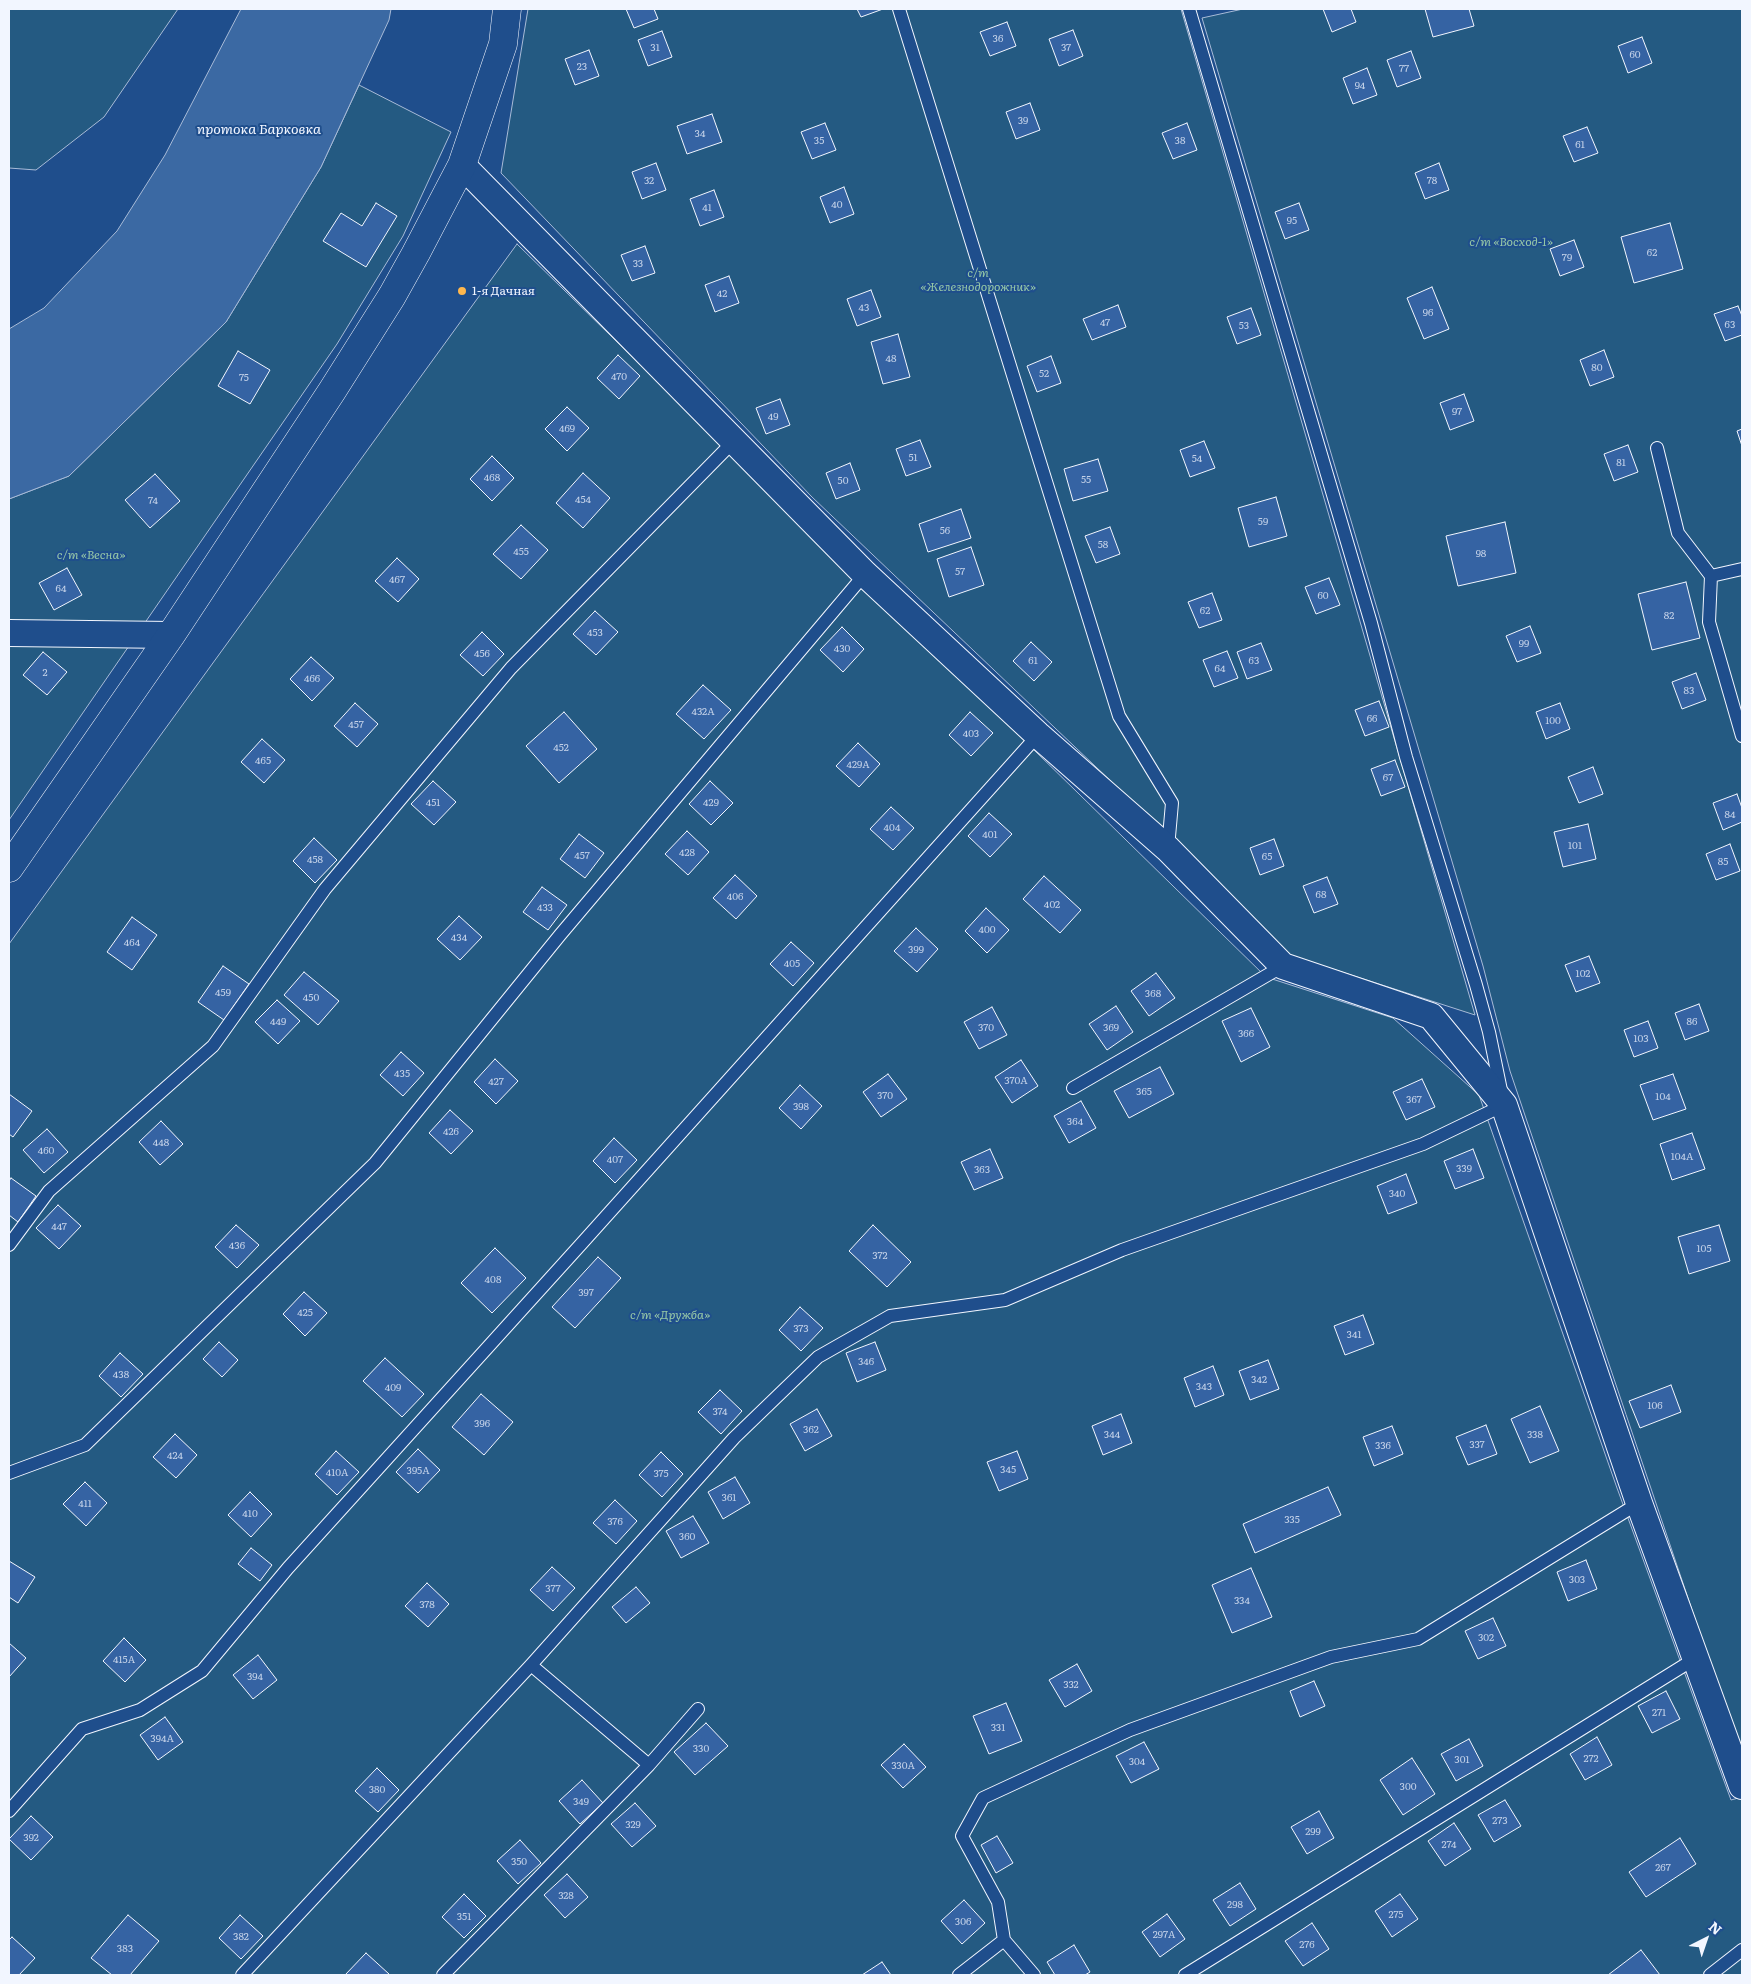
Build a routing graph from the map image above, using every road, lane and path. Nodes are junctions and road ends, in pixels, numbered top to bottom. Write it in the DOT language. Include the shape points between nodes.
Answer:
graph roads {
  1 [pos="507,9"];
  2 [pos="899,9"];
  3 [pos="1189,9"];
  4 [pos="462,165"];
  5 [pos="734,440"];
  6 [pos="1657,448"];
  7 [pos="1742,569"];
  8 [pos="865,574"];
  9 [pos="1711,576"];
  10 [pos="9,633"];
  11 [pos="171,635"];
  12 [pos="1038,735"];
  13 [pos="1742,736"];
  14 [pos="1168,849"];
  15 [pos="9,868"];
  16 [pos="1283,966"];
  17 [pos="1073,1088"];
  18 [pos="1504,1105"];
  19 [pos="9,1244"];
  20 [pos="9,1473"];
  21 [pos="1639,1503"];
  22 [pos="1696,1658"];
  23 [pos="531,1665"];
  24 [pos="698,1709"];
  25 [pos="649,1766"];
  26 [pos="1742,1784"];
  27 [pos="9,1811"];
  28 [pos="1004,1940"];
  29 [pos="1742,1950"];
  30 [pos="242,1975"];
  31 [pos="443,1975"];
  32 [pos="959,1975"];
  33 [pos="1034,1975"];
  34 [pos="1185,1975"];
  35 [pos="1710,1975"];
  1 -- 4 [label="main road" via="503,44"];
  2 -- 14 [label="lane" via="1119,716 1172,803"];
  3 -- 18 [label="lane" via="1368,614 1406,757 1476,985"];
  4 -- 5 [label="street"];
  4 -- 11 [label="main road" via="392,296"];
  5 -- 8 [label="street"];
  5 -- 19 [label="lane" via="511,668 325,890 213,1046 49,1191"];
  6 -- 9 [label="lane" via="1678,533"];
  7 -- 9 [label="lane"];
  8 -- 12 [label="street"];
  8 -- 20 [label="lane" via="560,935 375,1163 85,1445"];
  9 -- 13 [label="lane" via="1709,622"];
  10 -- 11 [label="street"];
  11 -- 15 [label="main road"];
  12 -- 14 [label="street"];
  12 -- 27 [label="lane" via="288,1568 202,1671 140,1710 82,1729"];
  14 -- 16 [label="street"];
  16 -- 17 [label="lane"];
  16 -- 18 [label="street" via="1431,1016"];
  18 -- 21 [label="street"];
  18 -- 23 [label="lane" via="1423,1144 1122,1250 1005,1300 890,1316 818,1357 734,1438"];
  21 -- 22 [label="street"];
  21 -- 28 [label="lane" via="1418,1639 1331,1657 1139,1726 983,1798 962,1836 998,1902"];
  22 -- 26 [label="street"];
  22 -- 34 [label="lane"];
  23 -- 25 [label="lane"];
  23 -- 30 [label="lane"];
  24 -- 25 [label="lane"];
  25 -- 31 [label="lane"];
  28 -- 32 [label="lane"];
  28 -- 33 [label="lane"];
  29 -- 35 [label="lane"];
}
